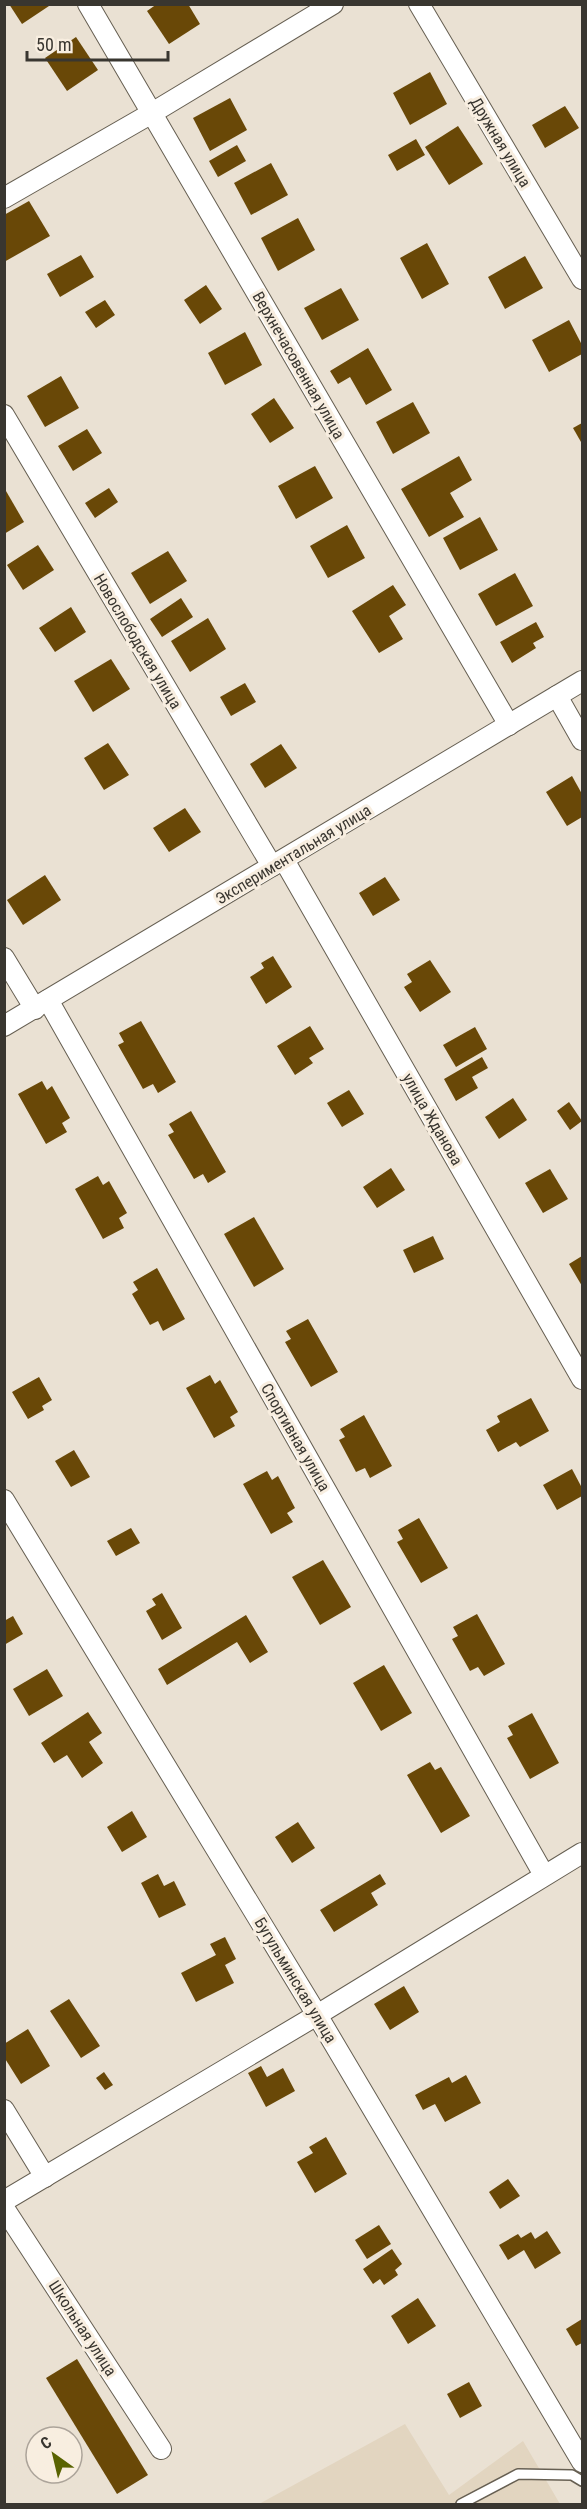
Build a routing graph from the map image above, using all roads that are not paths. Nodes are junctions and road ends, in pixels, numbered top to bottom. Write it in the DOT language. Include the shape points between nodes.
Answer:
graph roads {
  1 [pos="88,4"];
  2 [pos="333,4"];
  3 [pos="419,4"];
  4 [pos="152,113"];
  5 [pos="4,198"];
  6 [pos="582,279"];
  7 [pos="4,415"];
  8 [pos="582,681"];
  9 [pos="557,696"];
  10 [pos="509,725"];
  11 [pos="582,740"];
  12 [pos="278,863"];
  13 [pos="4,958"];
  14 [pos="41,1004"];
  15 [pos="4,1026"];
  16 [pos="582,1379"];
  17 [pos="4,1500"];
  18 [pos="582,1853"];
  19 [pos="544,1875"];
  20 [pos="317,2015"];
  21 [pos="4,2110"];
  22 [pos="45,2177"];
  23 [pos="4,2201"];
  24 [pos="4,2208"];
  25 [pos="161,2449"];
  26 [pos="582,2462"];
  27 [pos="582,2481"];
  28 [pos="461,2505"];
  1 -- 4 [label="street, Верхнечасовенная улица"];
  2 -- 4 [label="street"];
  3 -- 6 [label="street, Дружная улица"];
  4 -- 5 [label="street"];
  4 -- 10 [label="street, Верхнечасовенная улица"];
  7 -- 12 [label="street, Новослободская улица"];
  8 -- 9 [label="street, Экспериментальная улица"];
  9 -- 10 [label="street, Экспериментальная улица"];
  9 -- 11 [label="street"];
  10 -- 12 [label="street, Экспериментальная улица"];
  12 -- 14 [label="street, Экспериментальная улица"];
  12 -- 16 [label="street, улица Жданова"];
  13 -- 14 [label="street, Спортивная улица"];
  14 -- 15 [label="street, Экспериментальная улица"];
  14 -- 19 [label="street, Спортивная улица"];
  17 -- 20 [label="street, Бугульминская улица"];
  18 -- 19 [label="street"];
  19 -- 20 [label="street"];
  20 -- 22 [label="street"];
  20 -- 26 [label="street, Бугульминская улица"];
  21 -- 22 [label="street"];
  22 -- 23 [label="street"];
  24 -- 25 [label="street, Школьная улица"];
  27 -- 28 [label="lane" via="572,2475 518,2474"];
}
